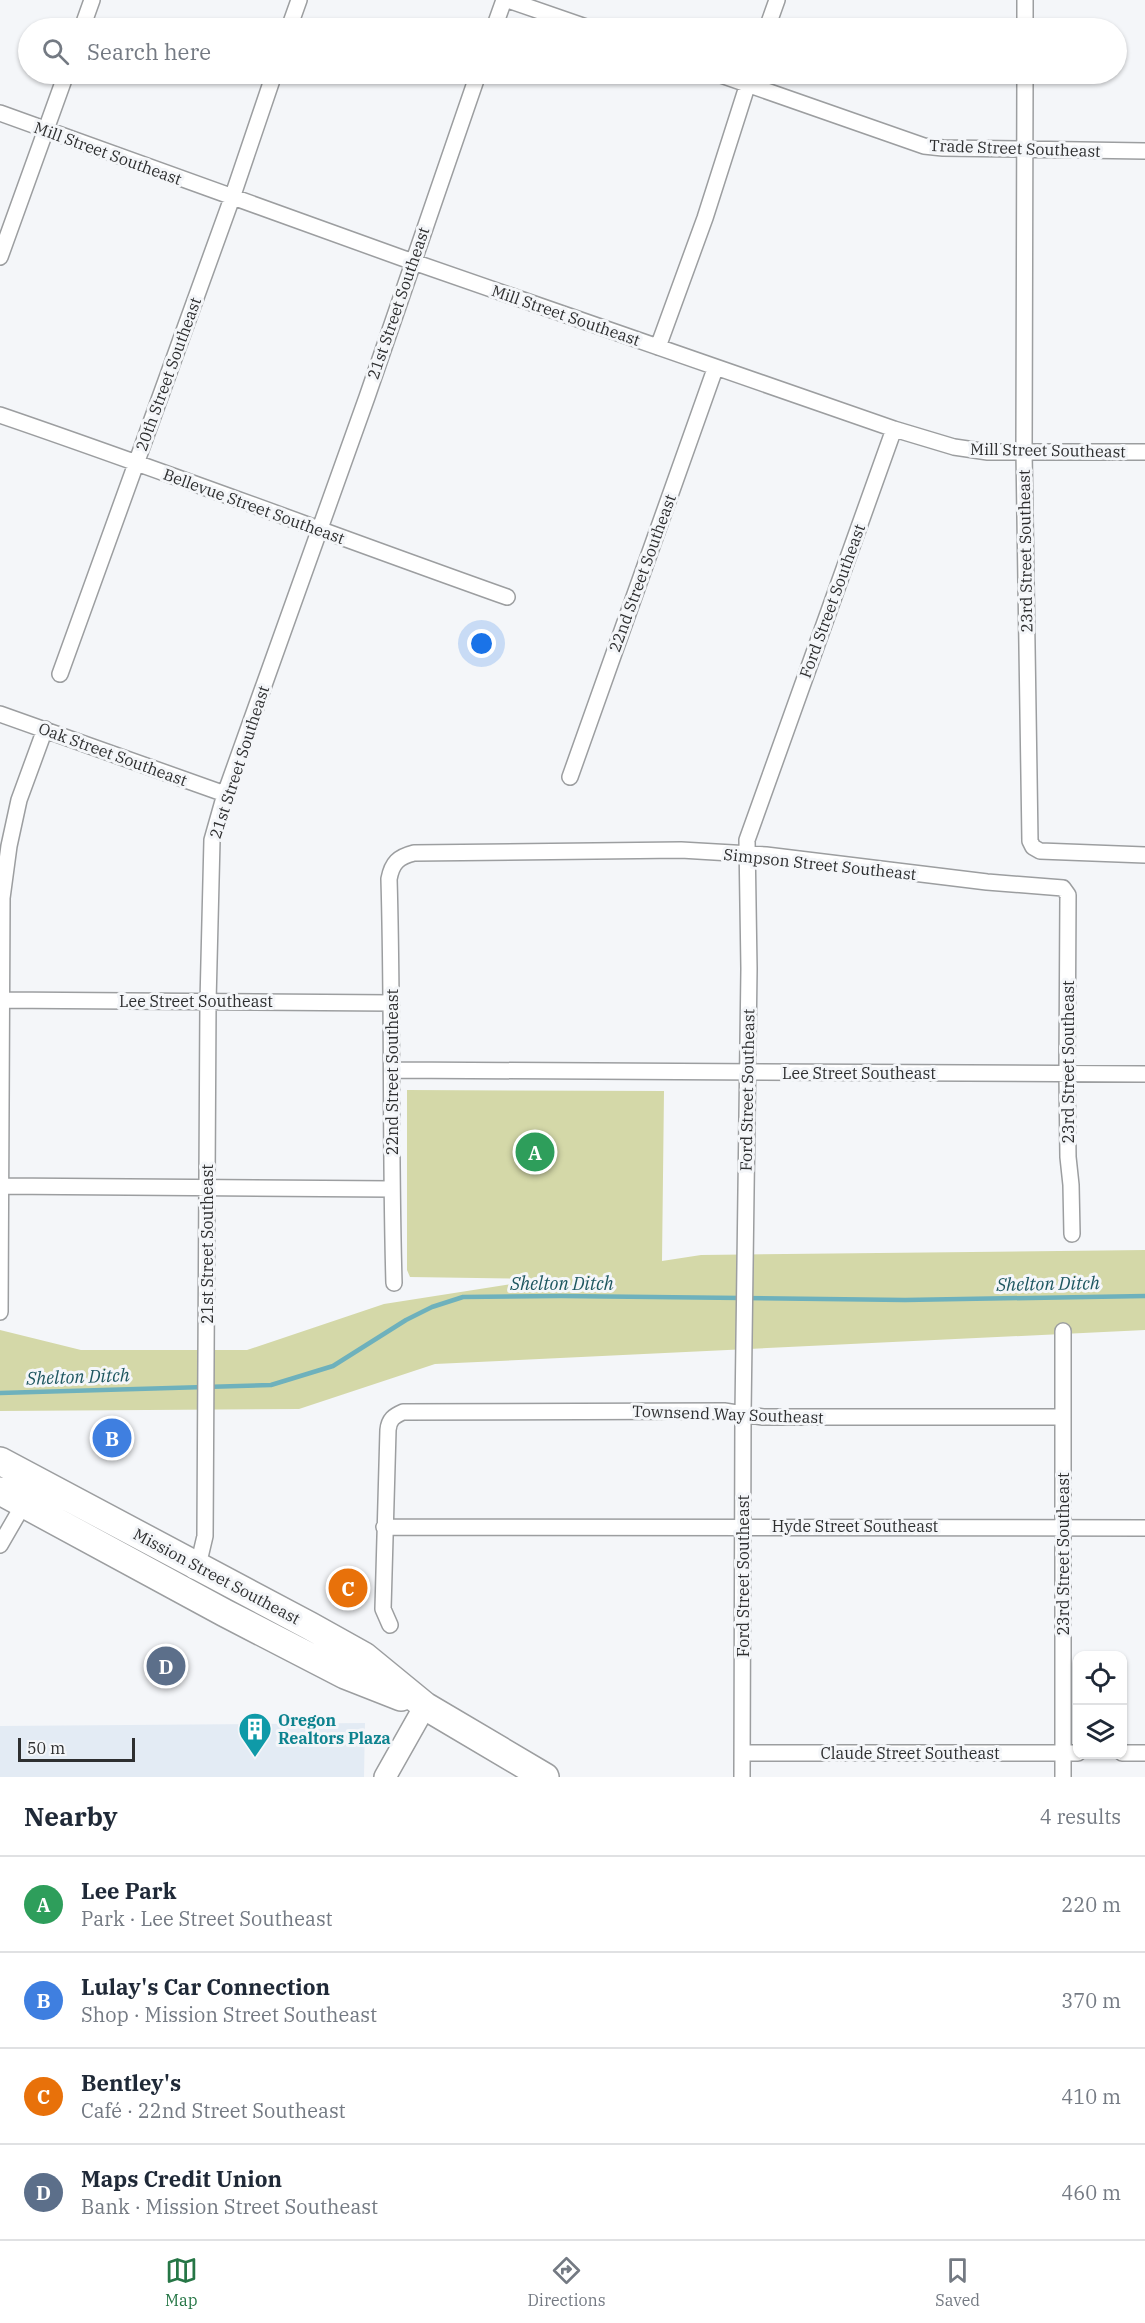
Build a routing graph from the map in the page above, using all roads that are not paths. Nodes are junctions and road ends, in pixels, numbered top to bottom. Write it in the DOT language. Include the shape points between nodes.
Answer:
graph roads {
  1 [pos="92,0"];
  2 [pos="299,0"];
  3 [pos="506,0"];
  4 [pos="777,0"];
  5 [pos="1025,0"];
  6 [pos="86,18"];
  7 [pos="293,18"];
  8 [pos="498,18"];
  9 [pos="559,18"];
  10 [pos="771,18"];
  11 [pos="1025,18"];
  12 [pos="62,84"];
  13 [pos="271,84"];
  14 [pos="474,84"];
  15 [pos="747,84"];
  16 [pos="762,84"];
  17 [pos="1025,84"];
  18 [pos="0,113"];
  19 [pos="45,129"];
  20 [pos="1024,149"];
  21 [pos="1145,151"];
  22 [pos="232,198"];
  23 [pos="0,257"];
  24 [pos="412,262"];
  25 [pos="658,347"];
  26 [pos="715,369"];
  27 [pos="0,415"];
  28 [pos="894,429"];
  29 [pos="1024,452"];
  30 [pos="1145,452"];
  31 [pos="137,462"];
  32 [pos="320,531"];
  33 [pos="507,597"];
  34 [pos="60,675"];
  35 [pos="0,714"];
  36 [pos="45,729"];
  37 [pos="570,777"];
  38 [pos="225,794"];
  39 [pos="748,855"];
  40 [pos="1145,855"];
  41 [pos="395,862"];
  42 [pos="1067,891"];
  43 [pos="1,999"];
  44 [pos="208,1002"];
  45 [pos="392,1003"];
  46 [pos="392,1071"];
  47 [pos="747,1072"];
  48 [pos="1067,1074"];
  49 [pos="1145,1074"];
  50 [pos="0,1186"];
  51 [pos="207,1188"];
  52 [pos="391,1189"];
  53 [pos="1072,1234"];
  54 [pos="393,1283"];
  55 [pos="0,1312"];
  56 [pos="1063,1331"];
  57 [pos="743,1414"];
  58 [pos="1063,1417"];
  59 [pos="0,1461"];
  60 [pos="37,1481"];
  61 [pos="0,1491"];
  62 [pos="23,1505"];
  63 [pos="384,1527"];
  64 [pos="1064,1527"];
  65 [pos="742,1528"];
  66 [pos="1145,1528"];
  67 [pos="0,1545"];
  68 [pos="196,1564"];
  69 [pos="183,1590"];
  70 [pos="390,1625"];
  71 [pos="425,1706"];
  72 [pos="743,1753"];
  73 [pos="1127,1753"];
  74 [pos="1145,1753"];
  75 [pos="1070,1754"];
  76 [pos="385,1777"];
  77 [pos="545,1777"];
  78 [pos="742,1777"];
  79 [pos="1062,1777"];
  1 -- 6 [label="street"];
  2 -- 7 [label="street"];
  3 -- 8 [label="street"];
  3 -- 9 [label="street"];
  4 -- 10 [label="street"];
  5 -- 11 [label="street"];
  12 -- 19 [label="street"];
  13 -- 22 [label="street, 20th Street Southeast"];
  14 -- 24 [label="street, 21st Street Southeast"];
  15 -- 25 [label="street"];
  16 -- 20 [label="street, Trade Street Southeast" via="924,146"];
  17 -- 20 [label="street, 23rd Street Southeast"];
  18 -- 19 [label="street, Mill Street Southeast"];
  19 -- 22 [label="street, Mill Street Southeast"];
  19 -- 23 [label="street"];
  20 -- 21 [label="street, Trade Street Southeast"];
  20 -- 29 [label="street, 23rd Street Southeast"];
  22 -- 24 [label="street, Mill Street Southeast"];
  22 -- 31 [label="street, 20th Street Southeast"];
  24 -- 25 [label="street, Mill Street Southeast"];
  24 -- 32 [label="street, 21st Street Southeast"];
  25 -- 26 [label="street, Mill Street Southeast"];
  26 -- 28 [label="street, Mill Street Southeast"];
  26 -- 37 [label="street, 22nd Street Southeast"];
  27 -- 31 [label="street, Bellevue Street Southeast"];
  28 -- 29 [label="street, Mill Street Southeast" via="954,447"];
  28 -- 39 [label="street, Ford Street Southeast" via="750,827"];
  29 -- 30 [label="street, Mill Street Southeast"];
  29 -- 40 [label="street, 23rd Street Southeast" via="1030,841 1040,851"];
  31 -- 32 [label="street, Bellevue Street Southeast"];
  31 -- 34 [label="street, 20th Street Southeast"];
  32 -- 33 [label="street, Bellevue Street Southeast"];
  32 -- 38 [label="street, 21st Street Southeast"];
  35 -- 36 [label="street, Oak Street Southeast"];
  36 -- 38 [label="street, Oak Street Southeast"];
  36 -- 43 [label="street" via="20,800 9,846 2,898"];
  38 -- 44 [label="street, 21st Street Southeast" via="212,840"];
  39 -- 41 [label="street, Simpson Street Southeast" via="669,850 414,853"];
  39 -- 42 [label="street, Simpson Street Southeast"];
  39 -- 47 [label="street, Ford Street Southeast"];
  41 -- 45 [label="street, 22nd Street Southeast" via="389,879"];
  42 -- 48 [label="street, 23rd Street Southeast"];
  43 -- 44 [label="street, Lee Street Southeast"];
  43 -- 50 [label="street"];
  44 -- 45 [label="street, Lee Street Southeast"];
  44 -- 51 [label="street, 21st Street Southeast"];
  45 -- 46 [label="street, 22nd Street Southeast"];
  46 -- 47 [label="street, Lee Street Southeast"];
  46 -- 52 [label="street, 22nd Street Southeast"];
  47 -- 48 [label="street, Lee Street Southeast"];
  47 -- 57 [label="street, Ford Street Southeast"];
  48 -- 49 [label="street, Lee Street Southeast"];
  48 -- 53 [label="street, 23rd Street Southeast"];
  50 -- 51 [label="street"];
  50 -- 55 [label="street"];
  51 -- 52 [label="street"];
  51 -- 68 [label="street, 21st Street Southeast" via="205,1536"];
  52 -- 54 [label="street, 22nd Street Southeast"];
  56 -- 58 [label="street, 23rd Street Southeast"];
  57 -- 58 [label="street, Townsend Way Southeast"];
  57 -- 63 [label="street, Townsend Way Southeast" via="403,1412 389,1423"];
  57 -- 65 [label="street, Ford Street Southeast"];
  58 -- 64 [label="street, 23rd Street Southeast"];
  59 -- 60 [label="highway, Mission Street Southeast"];
  60 -- 62 [label="street"];
  60 -- 68 [label="highway, Mission Street Southeast"];
  61 -- 62 [label="highway, Mission Street Southeast"];
  62 -- 67 [label="street"];
  62 -- 69 [label="highway, Mission Street Southeast"];
  63 -- 65 [label="street, Hyde Street Southeast"];
  63 -- 70 [label="street" via="383,1609"];
  64 -- 65 [label="street, Hyde Street Southeast"];
  64 -- 66 [label="street, Hyde Street Southeast"];
  64 -- 75 [label="street, 23rd Street Southeast"];
  65 -- 72 [label="street, Ford Street Southeast"];
  68 -- 69 [label="street, 21st Street Southeast"];
  68 -- 71 [label="highway, Mission Street Southeast" via="364,1656"];
  69 -- 71 [label="highway, Mission Street Southeast" via="345,1675"];
  71 -- 76 [label="street"];
  71 -- 77 [label="highway, Mission Street Southeast"];
  72 -- 75 [label="street, Claude Street Southeast"];
  72 -- 78 [label="street, Ford Street Southeast"];
  73 -- 74 [label="street"];
  75 -- 79 [label="street, 23rd Street Southeast"];
}
